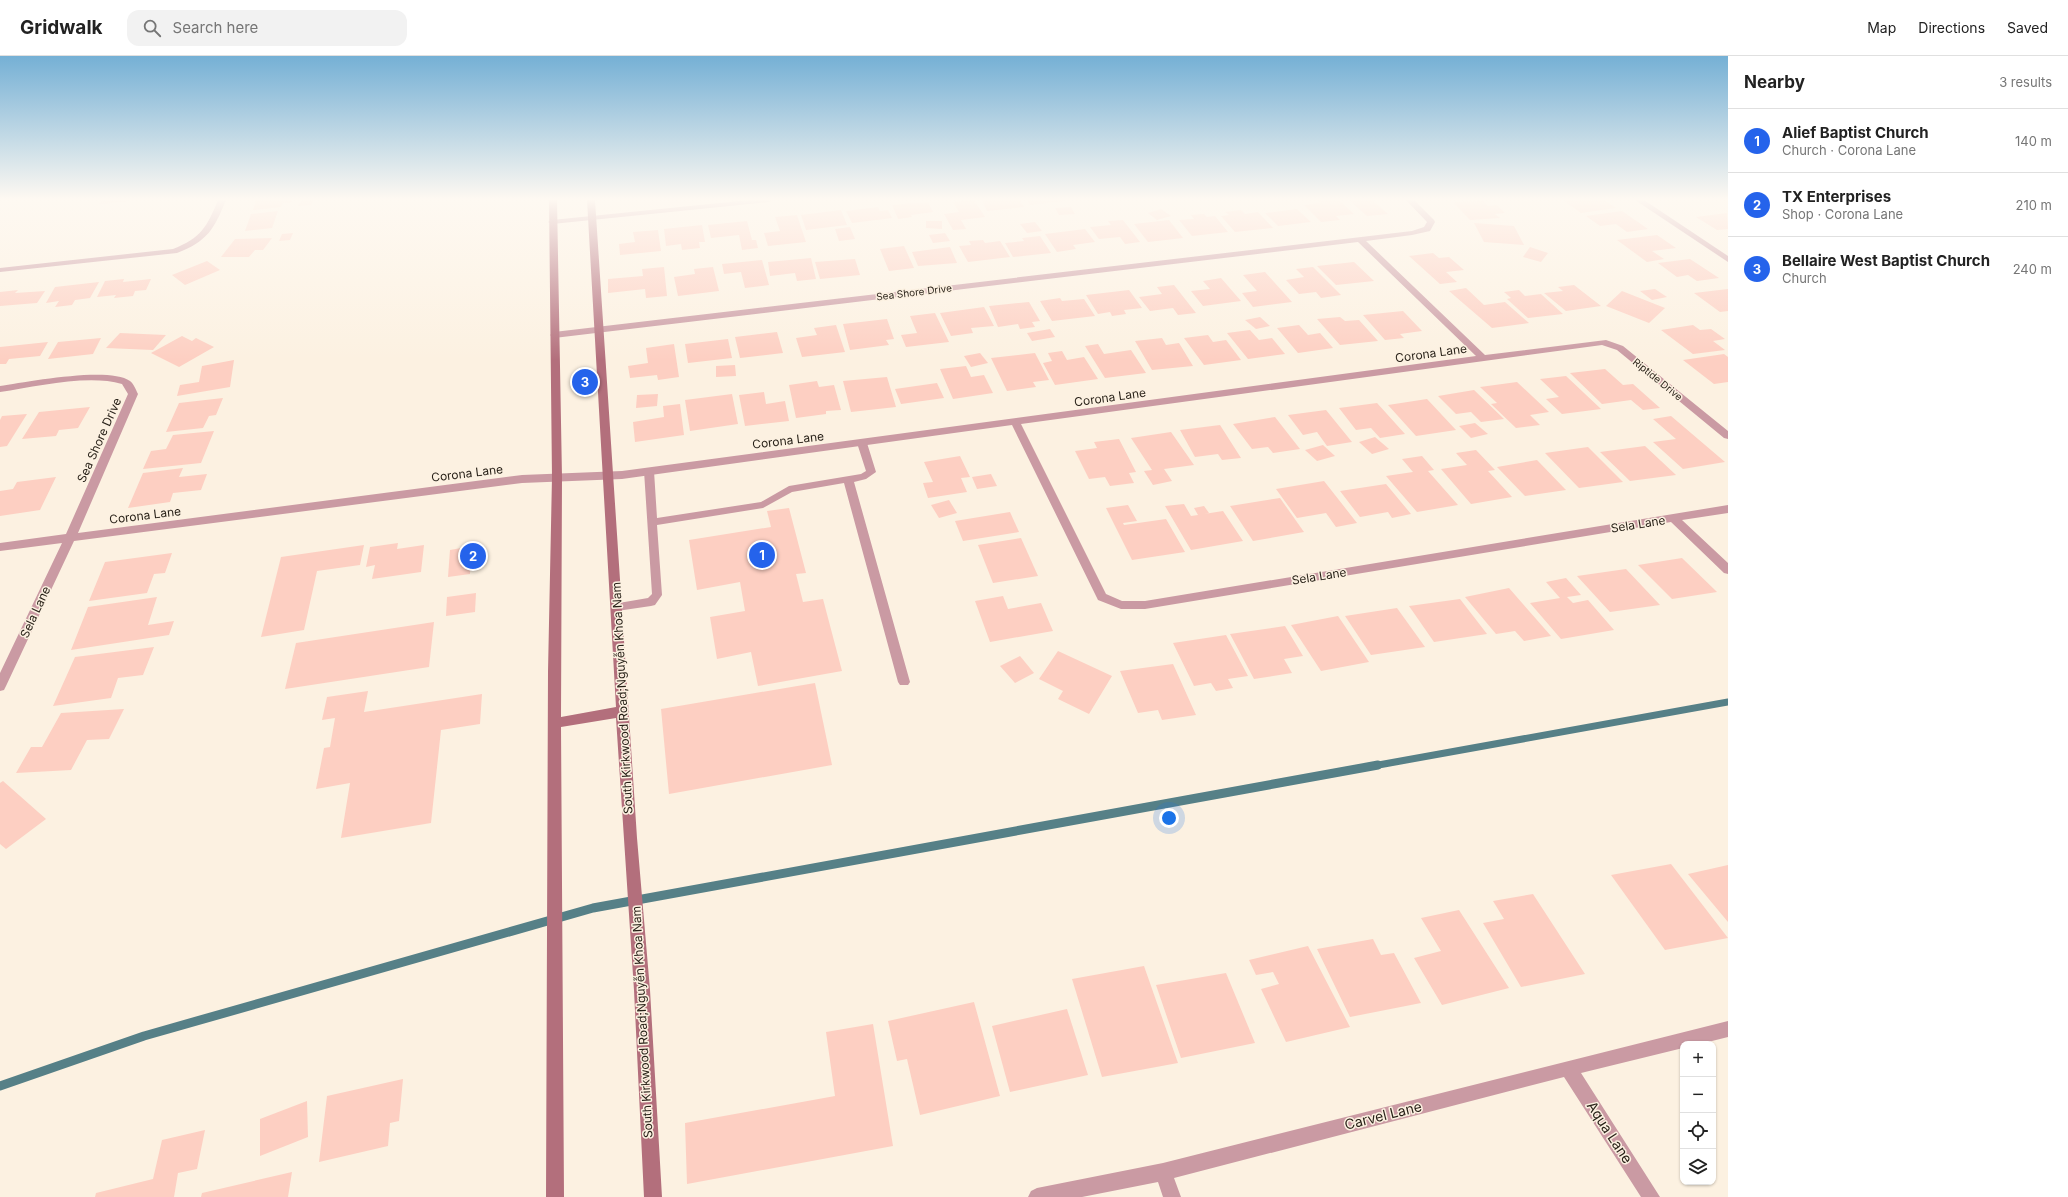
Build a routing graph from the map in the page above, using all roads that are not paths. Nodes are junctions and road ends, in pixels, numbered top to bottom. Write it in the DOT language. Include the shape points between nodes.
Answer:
graph roads {
  1 [pos="164,253"];
  2 [pos="553,253"];
  3 [pos="595,253"];
  4 [pos="1240,253"];
  5 [pos="1375,253"];
  6 [pos="1718,253"];
  7 [pos="1728,260"];
  8 [pos="0,270"];
  9 [pos="600,329"];
  10 [pos="554,335"];
  11 [pos="1579,346"];
  12 [pos="1484,359"];
  13 [pos="0,389"];
  14 [pos="1016,423"];
  15 [pos="1728,436"];
  16 [pos="862,443"];
  17 [pos="649,471"];
  18 [pos="609,476"];
  19 [pos="557,477"];
  20 [pos="848,480"];
  21 [pos="1728,509"];
  22 [pos="1673,518"];
  23 [pos="653,522"];
  24 [pos="70,538"];
  25 [pos="0,547"];
  26 [pos="1728,570"];
  27 [pos="617,607"];
  28 [pos="904,682"];
  29 [pos="0,686"];
  30 [pos="623,711"];
  31 [pos="555,723"];
  32 [pos="1728,1029"];
  33 [pos="1568,1068"];
  34 [pos="1163,1172"];
  35 [pos="555,1197"];
  36 [pos="653,1197"];
  37 [pos="1037,1197"];
  38 [pos="1172,1197"];
  39 [pos="1651,1197"];
  1 -- 8 [label="street"];
  2 -- 10 [label="main road"];
  3 -- 9 [label="main road, South Kirkwood Road;Nguyễn Khoa Nam"];
  4 -- 9 [label="street, Sea Shore Drive"];
  5 -- 12 [label="street"];
  6 -- 7 [label="street"];
  9 -- 10 [label="street, Sea Shore Drive"];
  9 -- 18 [label="main road, South Kirkwood Road;Nguyễn Khoa Nam"];
  10 -- 19 [label="main road"];
  11 -- 12 [label="street, Corona Lane"];
  11 -- 15 [label="street, Riptide Drive" via="1603,342 1620,348"];
  12 -- 14 [label="street, Corona Lane"];
  13 -- 24 [label="street, Sea Shore Drive" via="94,378 114,378 130,387 133,394"];
  14 -- 16 [label="street, Corona Lane"];
  14 -- 22 [label="street, Sela Lane" via="1102,597 1121,605 1144,605"];
  16 -- 17 [label="street, Corona Lane"];
  16 -- 20 [label="lane" via="871,472 863,477"];
  17 -- 18 [label="street, Corona Lane"];
  17 -- 23 [label="lane"];
  18 -- 19 [label="street, Corona Lane"];
  18 -- 27 [label="main road, South Kirkwood Road;Nguyễn Khoa Nam"];
  19 -- 24 [label="street, Corona Lane" via="501,481"];
  19 -- 31 [label="main road"];
  20 -- 23 [label="lane" via="788,489 763,505"];
  20 -- 28 [label="lane"];
  21 -- 22 [label="street, Sela Lane"];
  22 -- 26 [label="street"];
  23 -- 27 [label="lane" via="657,595 650,602"];
  24 -- 25 [label="street, Corona Lane"];
  24 -- 29 [label="street, Sela Lane"];
  27 -- 30 [label="main road, South Kirkwood Road;Nguyễn Khoa Nam"];
  30 -- 31 [label="main road"];
  30 -- 36 [label="main road, South Kirkwood Road;Nguyễn Khoa Nam"];
  31 -- 35 [label="main road"];
  32 -- 33 [label="street, Carvel Lane"];
  33 -- 34 [label="street, Carvel Lane"];
  33 -- 39 [label="street, Aqua Lane"];
  34 -- 37 [label="street, Carvel Lane"];
  34 -- 38 [label="street"];
}
